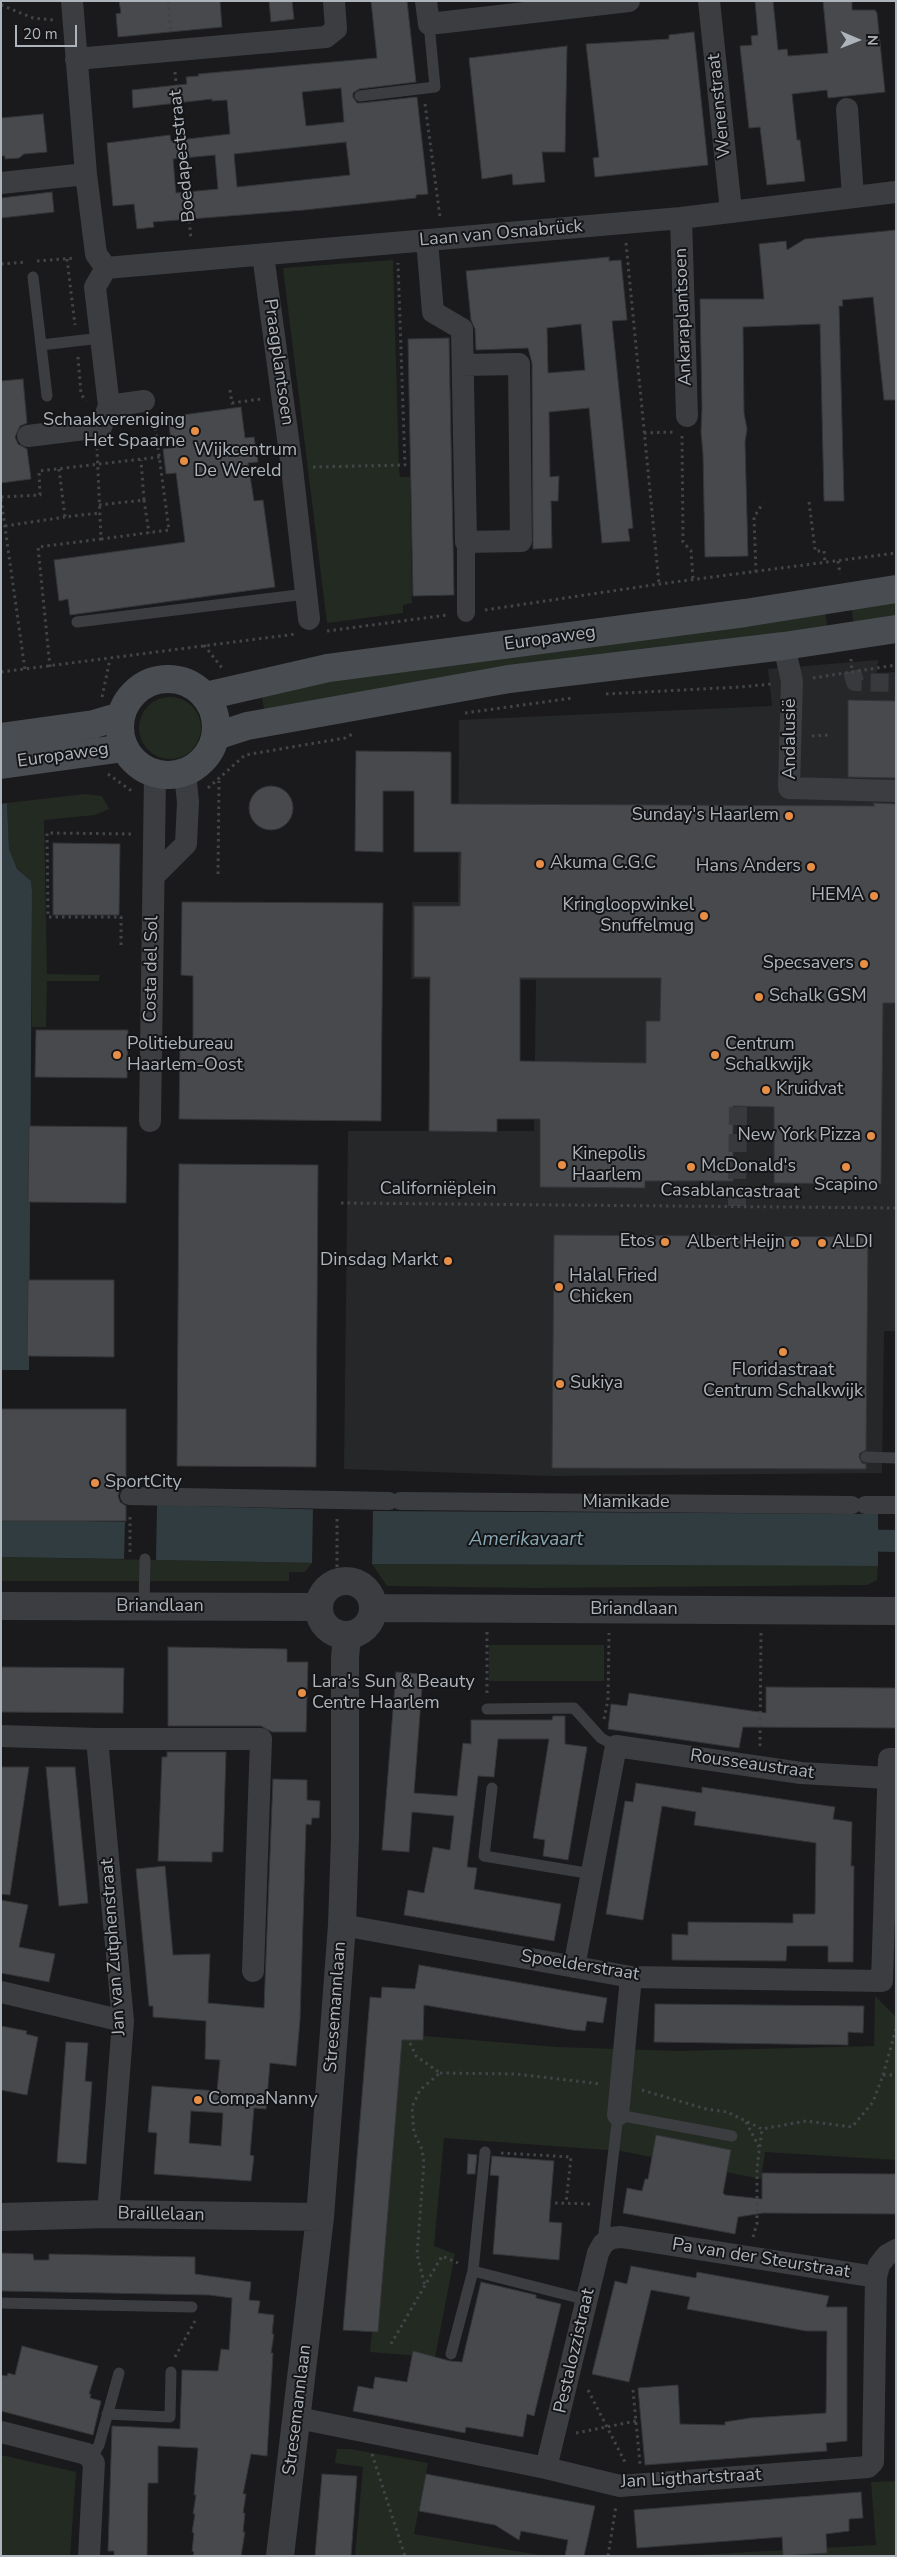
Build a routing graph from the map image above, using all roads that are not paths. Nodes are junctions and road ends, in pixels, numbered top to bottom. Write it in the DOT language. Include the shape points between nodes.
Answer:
graph roads {
  1 [pos="334,1"];
  2 [pos="426,1"];
  3 [pos="630,1"];
  4 [pos="709,1"];
  5 [pos="73,12"];
  6 [pos="429,24"];
  7 [pos="76,59"];
  8 [pos="360,96"];
  9 [pos="847,109"];
  10 [pos="86,174"];
  11 [pos="1,183"];
  12 [pos="896,192"];
  13 [pos="853,197"];
  14 [pos="731,211"];
  15 [pos="681,218"];
  16 [pos="435,240"];
  17 [pos="263,255"];
  18 [pos="101,261"];
  19 [pos="33,277"];
  20 [pos="101,338"];
  21 [pos="41,345"];
  22 [pos="463,365"];
  23 [pos="46,396"];
  24 [pos="109,406"];
  25 [pos="148,406"];
  26 [pos="685,424"];
  27 [pos="28,436"];
  28 [pos="466,542"];
  29 [pos="896,589"];
  30 [pos="306,594"];
  31 [pos="466,613"];
  32 [pos="77,622"];
  33 [pos="310,628"];
  34 [pos="896,629"];
  35 [pos="784,646"];
  36 [pos="206,696"];
  37 [pos="121,716"];
  38 [pos="216,736"];
  39 [pos="1,737"];
  40 [pos="124,748"];
  41 [pos="1,765"];
  42 [pos="185,773"];
  43 [pos="155,774"];
  44 [pos="896,791"];
  45 [pos="154,876"];
  46 [pos="150,1121"];
  47 [pos="866,1457"];
  48 [pos="896,1458"];
  49 [pos="130,1496"];
  50 [pos="896,1505"];
  51 [pos="145,1559"];
  52 [pos="1,1606"];
  53 [pos="144,1607"];
  54 [pos="318,1607"];
  55 [pos="373,1608"];
  56 [pos="896,1611"];
  57 [pos="347,1635"];
  58 [pos="487,1709"];
  59 [pos="1,1736"];
  60 [pos="97,1739"];
  61 [pos="609,1742"];
  62 [pos="892,1769"];
  63 [pos="492,1788"];
  64 [pos="592,1874"];
  65 [pos="342,1925"];
  66 [pos="574,1968"];
  67 [pos="253,1971"];
  68 [pos="631,1977"];
  69 [pos="882,1981"];
  70 [pos="1,1992"];
  71 [pos="123,2022"];
  72 [pos="618,2115"];
  73 [pos="732,2136"];
  74 [pos="485,2152"];
  75 [pos="108,2214"];
  76 [pos="1,2217"];
  77 [pos="320,2217"];
  78 [pos="607,2241"];
  79 [pos="896,2250"];
  80 [pos="473,2270"];
  81 [pos="876,2277"];
  82 [pos="586,2300"];
  83 [pos="1,2304"];
  84 [pos="192,2308"];
  85 [pos="451,2354"];
  86 [pos="171,2372"];
  87 [pos="119,2373"];
  88 [pos="108,2414"];
  89 [pos="298,2418"];
  90 [pos="1,2432"];
  91 [pos="90,2458"];
  92 [pos="546,2468"];
  93 [pos="89,2556"];
  94 [pos="280,2556"];
  1 -- 7 [label="street" via="336,29 326,37"];
  2 -- 6 [label="street"];
  3 -- 6 [label="street"];
  4 -- 14 [label="street, Wenenstraat"];
  5 -- 7 [label="street"];
  6 -- 8 [label="lane" via="435,87"];
  7 -- 10 [label="street"];
  9 -- 13 [label="street"];
  10 -- 11 [label="street"];
  10 -- 18 [label="street"];
  12 -- 13 [label="street, Laan van Osnabrück"];
  13 -- 14 [label="street, Laan van Osnabrück"];
  14 -- 15 [label="street, Laan van Osnabrück"];
  15 -- 16 [label="street, Laan van Osnabrück"];
  15 -- 26 [label="street, Ankaraplantsoen"];
  16 -- 17 [label="street, Laan van Osnabrück"];
  16 -- 22 [label="street" via="433,312 462,329"];
  17 -- 18 [label="street, Laan van Osnabrück" via="193,261"];
  17 -- 30 [label="street, Praagplantsoen"];
  18 -- 20 [label="street" via="96,287"];
  19 -- 21 [label="lane"];
  20 -- 21 [label="lane"];
  20 -- 24 [label="street"];
  21 -- 23 [label="lane"];
  22 -- 28 [label="street"];
  22 -- 28 [label="street" via="519,364 522,541"];
  24 -- 25 [label="street"];
  24 -- 27 [label="street" via="102,426"];
  28 -- 31 [label="street"];
  29 -- 36 [label="main road, Europaweg" via="745,613 328,668"];
  30 -- 32 [label="lane"];
  30 -- 33 [label="street, Praagplantsoen"];
  34 -- 35 [label="main road, Europaweg"];
  35 -- 38 [label="main road, Europaweg" via="509,679 247,726"];
  35 -- 44 [label="street, Andalusië" via="792,681 789,788"];
  36 -- 37 [label="main road" via="183,681 157,680 134,693"];
  36 -- 38 [label="main road" via="215,715"];
  37 -- 39 [label="main road, Europaweg" via="82,726"];
  37 -- 40 [label="main road" via="119,727"];
  38 -- 42 [label="main road" via="206,758"];
  40 -- 41 [label="main road, Europaweg"];
  40 -- 43 [label="main road" via="131,760"];
  42 -- 43 [label="main road"];
  42 -- 45 [label="street" via="188,802 186,844"];
  43 -- 45 [label="street, Costa del Sol"];
  45 -- 46 [label="street, Costa del Sol"];
  47 -- 48 [label="lane"];
  49 -- 50 [label="street, Miamikade"];
  51 -- 53 [label="lane"];
  52 -- 53 [label="street, Briandlaan"];
  53 -- 54 [label="street, Briandlaan"];
  54 -- 55 [label="street" via="325,1589 339,1574 367,1591"];
  54 -- 57 [label="street" via="324,1624 338,1634"];
  55 -- 56 [label="street, Briandlaan"];
  55 -- 57 [label="street" via="368,1623"];
  57 -- 65 [label="street, Stresemannlaan"];
  58 -- 61 [label="lane" via="574,1708"];
  59 -- 60 [label="street"];
  60 -- 67 [label="street" via="261,1740"];
  60 -- 71 [label="street, Jan van Zutphenstraat"];
  61 -- 62 [label="street, Rousseaustraat" via="801,1772"];
  61 -- 64 [label="street"];
  62 -- 69 [label="street, Rousseaustraat"];
  63 -- 64 [label="lane" via="484,1856"];
  64 -- 66 [label="street"];
  65 -- 66 [label="street, Spoelderstraat"];
  65 -- 77 [label="street, Stresemannlaan"];
  66 -- 68 [label="street, Spoelderstraat"];
  68 -- 69 [label="street, Spoelderstraat"];
  68 -- 72 [label="street"];
  70 -- 71 [label="street"];
  71 -- 75 [label="street, Jan van Zutphenstraat"];
  72 -- 73 [label="lane"];
  72 -- 78 [label="lane"];
  74 -- 80 [label="lane"];
  75 -- 76 [label="street, Braillelaan"];
  75 -- 77 [label="street, Braillelaan"];
  77 -- 89 [label="street, Stresemannlaan"];
  78 -- 81 [label="street, Pa van der Steurstraat" via="621,2237"];
  78 -- 82 [label="street, Pestalozzistraat" via="598,2253"];
  79 -- 81 [label="street" via="879,2265"];
  80 -- 82 [label="lane"];
  80 -- 85 [label="lane"];
  81 -- 92 [label="street, Jan Ligthartstraat" via="874,2462 868,2468 631,2485"];
  82 -- 92 [label="street, Pestalozzistraat"];
  83 -- 84 [label="lane"];
  86 -- 88 [label="lane" via="170,2417"];
  87 -- 88 [label="lane"];
  88 -- 91 [label="lane" via="99,2445"];
  89 -- 92 [label="street, Jan Ligthartstraat"];
  89 -- 94 [label="street, Stresemannlaan"];
  90 -- 91 [label="street" via="87,2454"];
  91 -- 93 [label="street" via="94,2462"];
}
